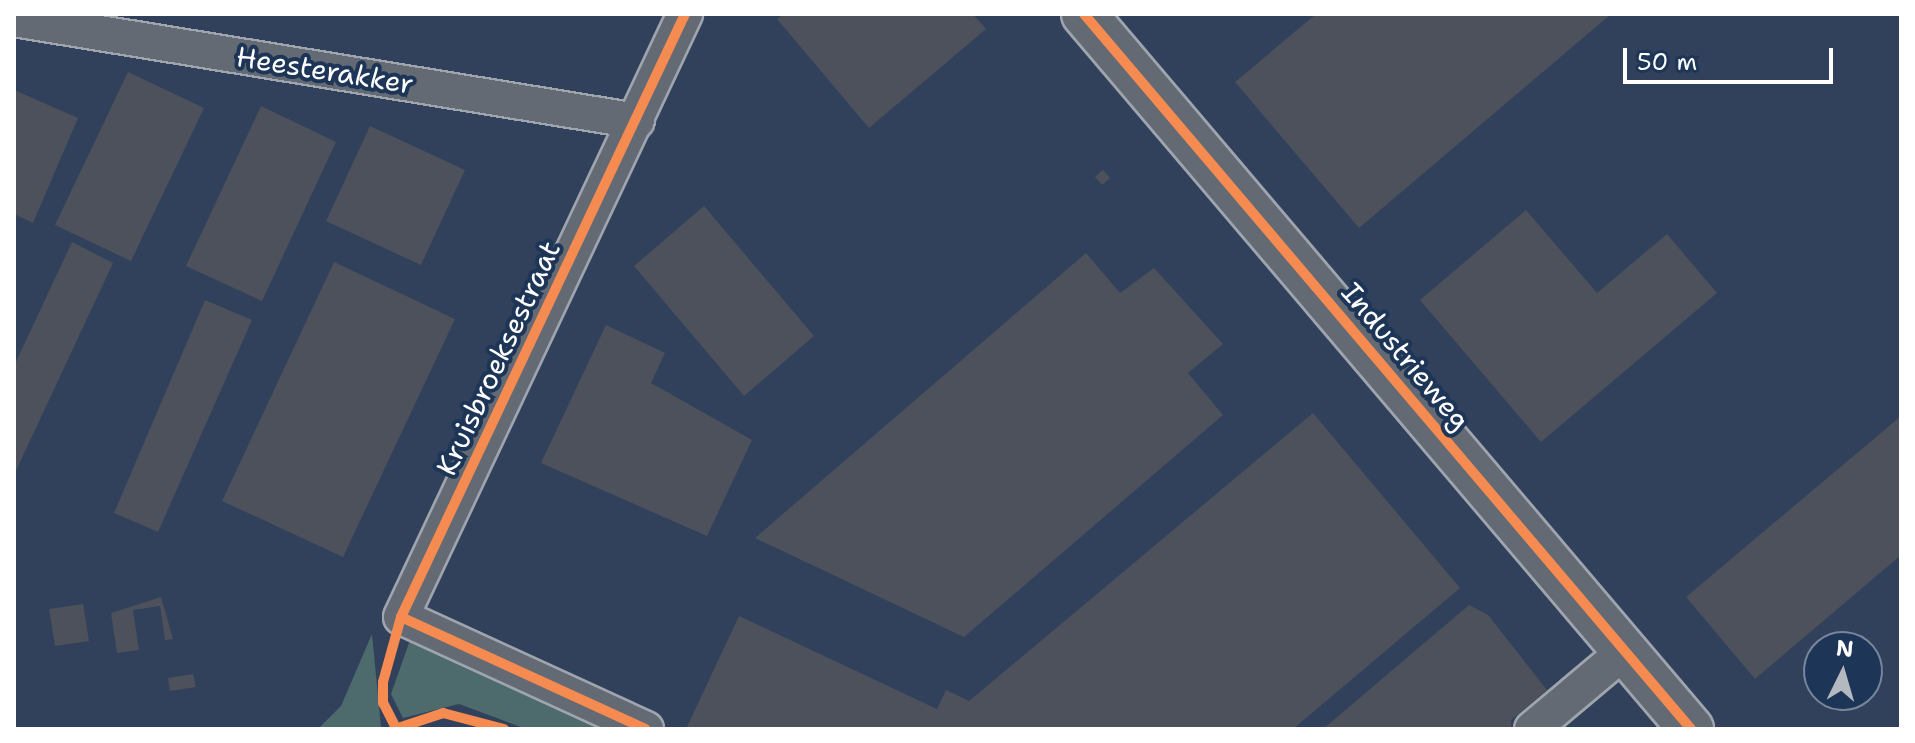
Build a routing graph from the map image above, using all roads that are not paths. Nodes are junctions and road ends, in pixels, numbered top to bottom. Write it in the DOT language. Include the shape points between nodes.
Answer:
graph roads {
  1 [pos="685,14"];
  2 [pos="1084,14"];
  3 [pos="14,19"];
  4 [pos="637,121"];
  5 [pos="1625,651"];
  6 [pos="646,729"];
  7 [pos="1532,729"];
  8 [pos="1691,729"];
  1 -- 4 [label="street, Kruisbroeksestraat"];
  2 -- 5 [label="main road, Industrieweg"];
  3 -- 4 [label="street, Heesterakker"];
  4 -- 6 [label="street, Kruisbroeksestraat" via="401,617"];
  5 -- 7 [label="street"];
  5 -- 8 [label="main road, Industrieweg"];
}
